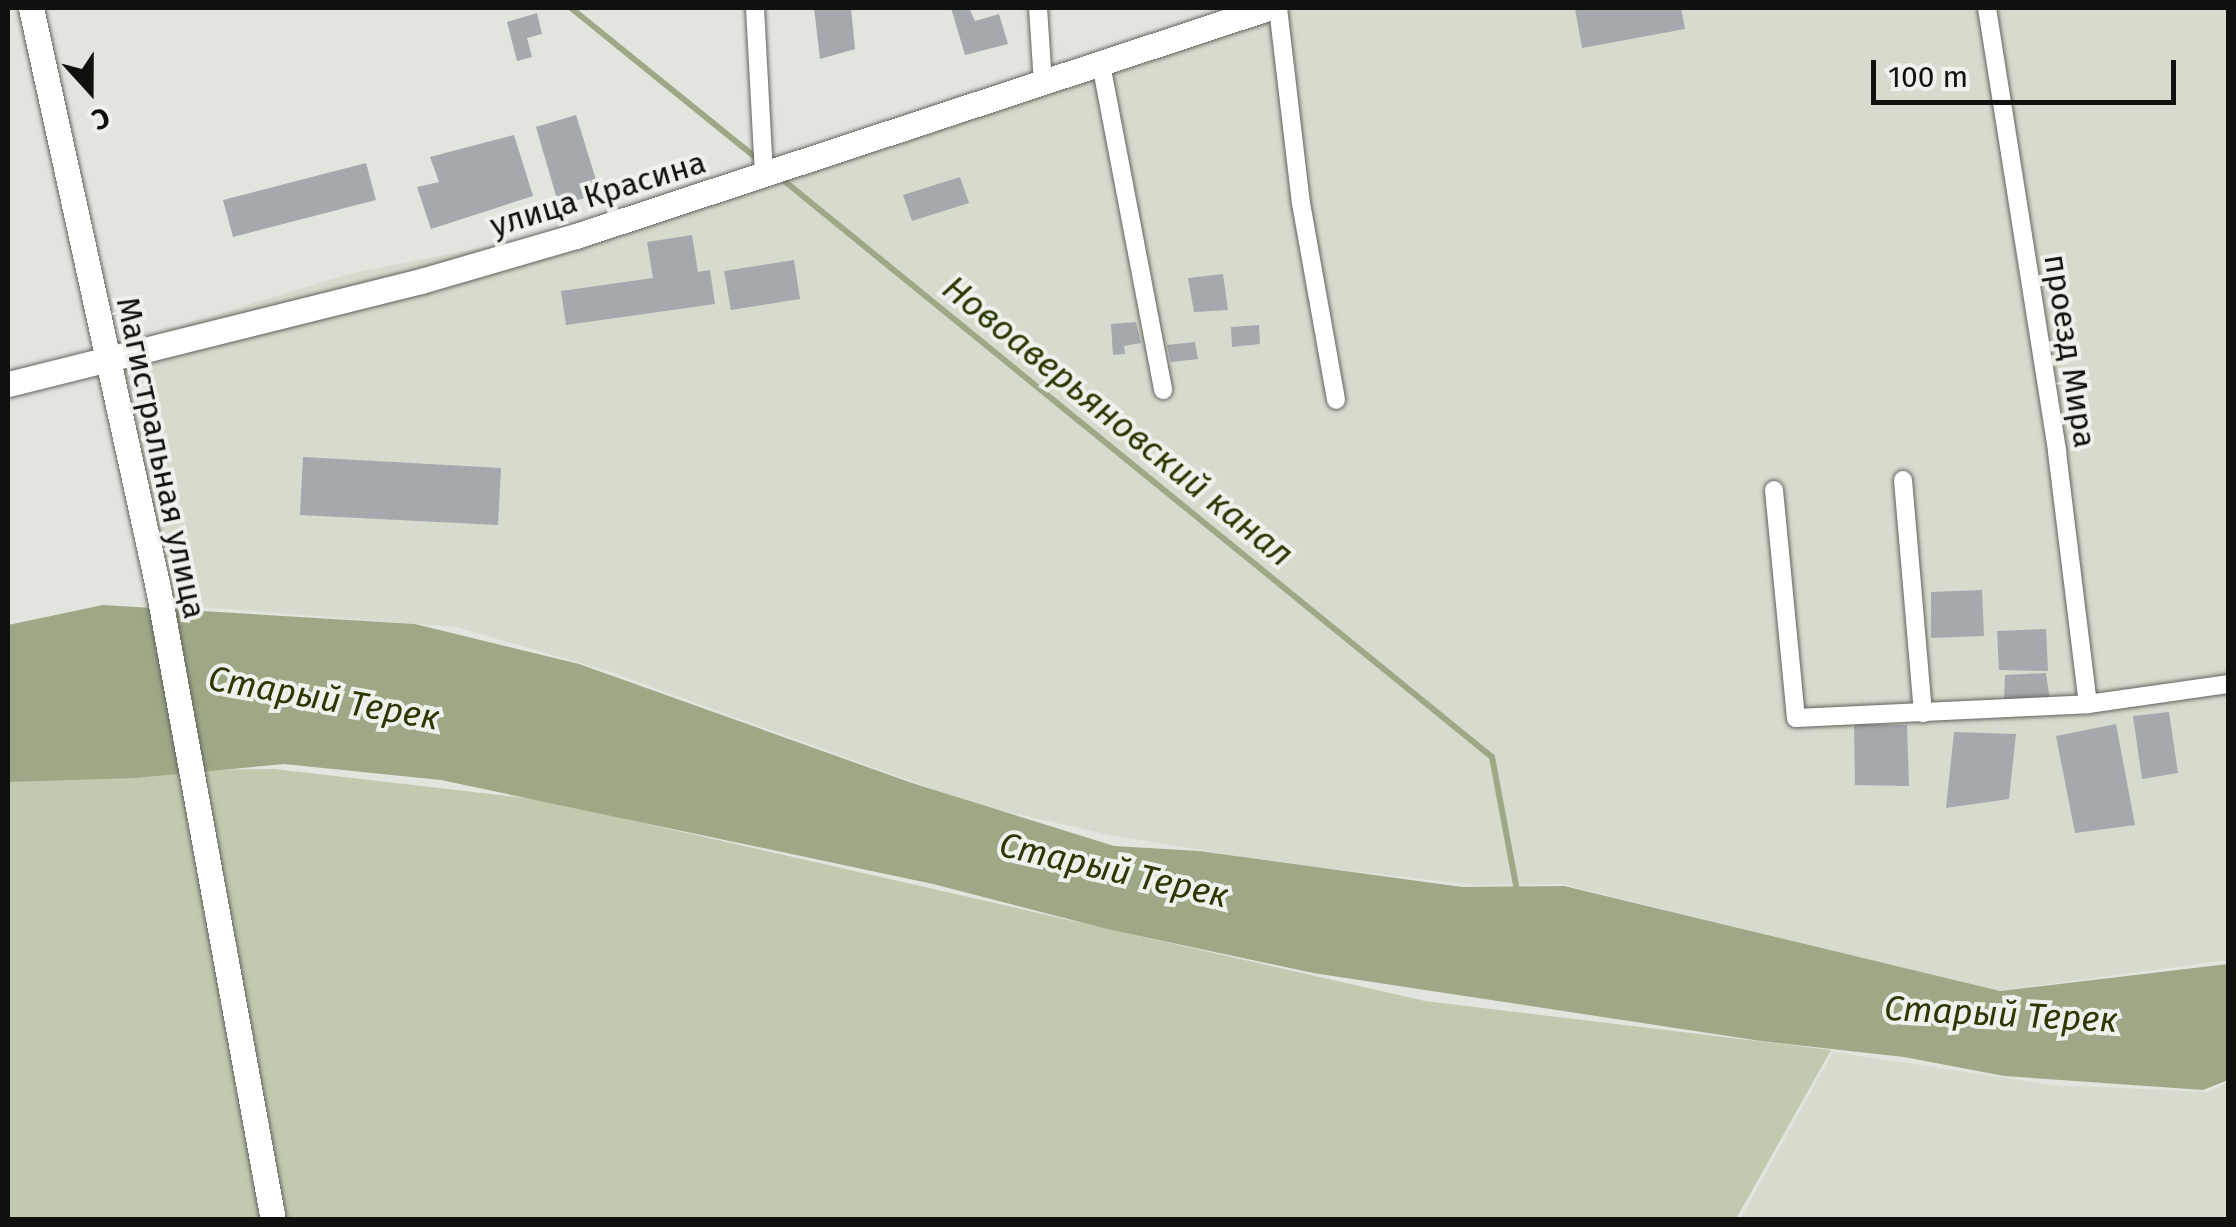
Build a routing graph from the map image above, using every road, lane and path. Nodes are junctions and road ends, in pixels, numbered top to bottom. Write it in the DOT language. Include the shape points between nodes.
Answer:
graph roads {
  1 [pos="31,8"];
  2 [pos="755,8"];
  3 [pos="1038,8"];
  4 [pos="1268,8"];
  5 [pos="1278,8"];
  6 [pos="1987,8"];
  7 [pos="1101,64"];
  8 [pos="1043,84"];
  9 [pos="764,176"];
  10 [pos="106,360"];
  11 [pos="8,384"];
  12 [pos="1162,390"];
  13 [pos="1336,400"];
  14 [pos="1903,480"];
  15 [pos="1774,490"];
  16 [pos="2228,684"];
  17 [pos="2088,704"];
  18 [pos="1923,714"];
  19 [pos="273,1220"];
  1 -- 10 [label="street, Магистральная улица"];
  2 -- 9 [label="street"];
  3 -- 8 [label="street"];
  4 -- 7 [label="street, улица Красина"];
  5 -- 13 [label="street" via="1301,203"];
  6 -- 17 [label="street, проезд Мира" via="2057,452"];
  7 -- 8 [label="street, улица Красина"];
  7 -- 12 [label="street"];
  8 -- 9 [label="street, улица Красина"];
  9 -- 10 [label="street, улица Красина" via="421,281"];
  10 -- 11 [label="street, улица Красина"];
  10 -- 19 [label="street, Магистральная улица" via="158,588"];
  14 -- 18 [label="street"];
  15 -- 18 [label="street" via="1796,718"];
  16 -- 17 [label="street"];
  17 -- 18 [label="street"];
}
